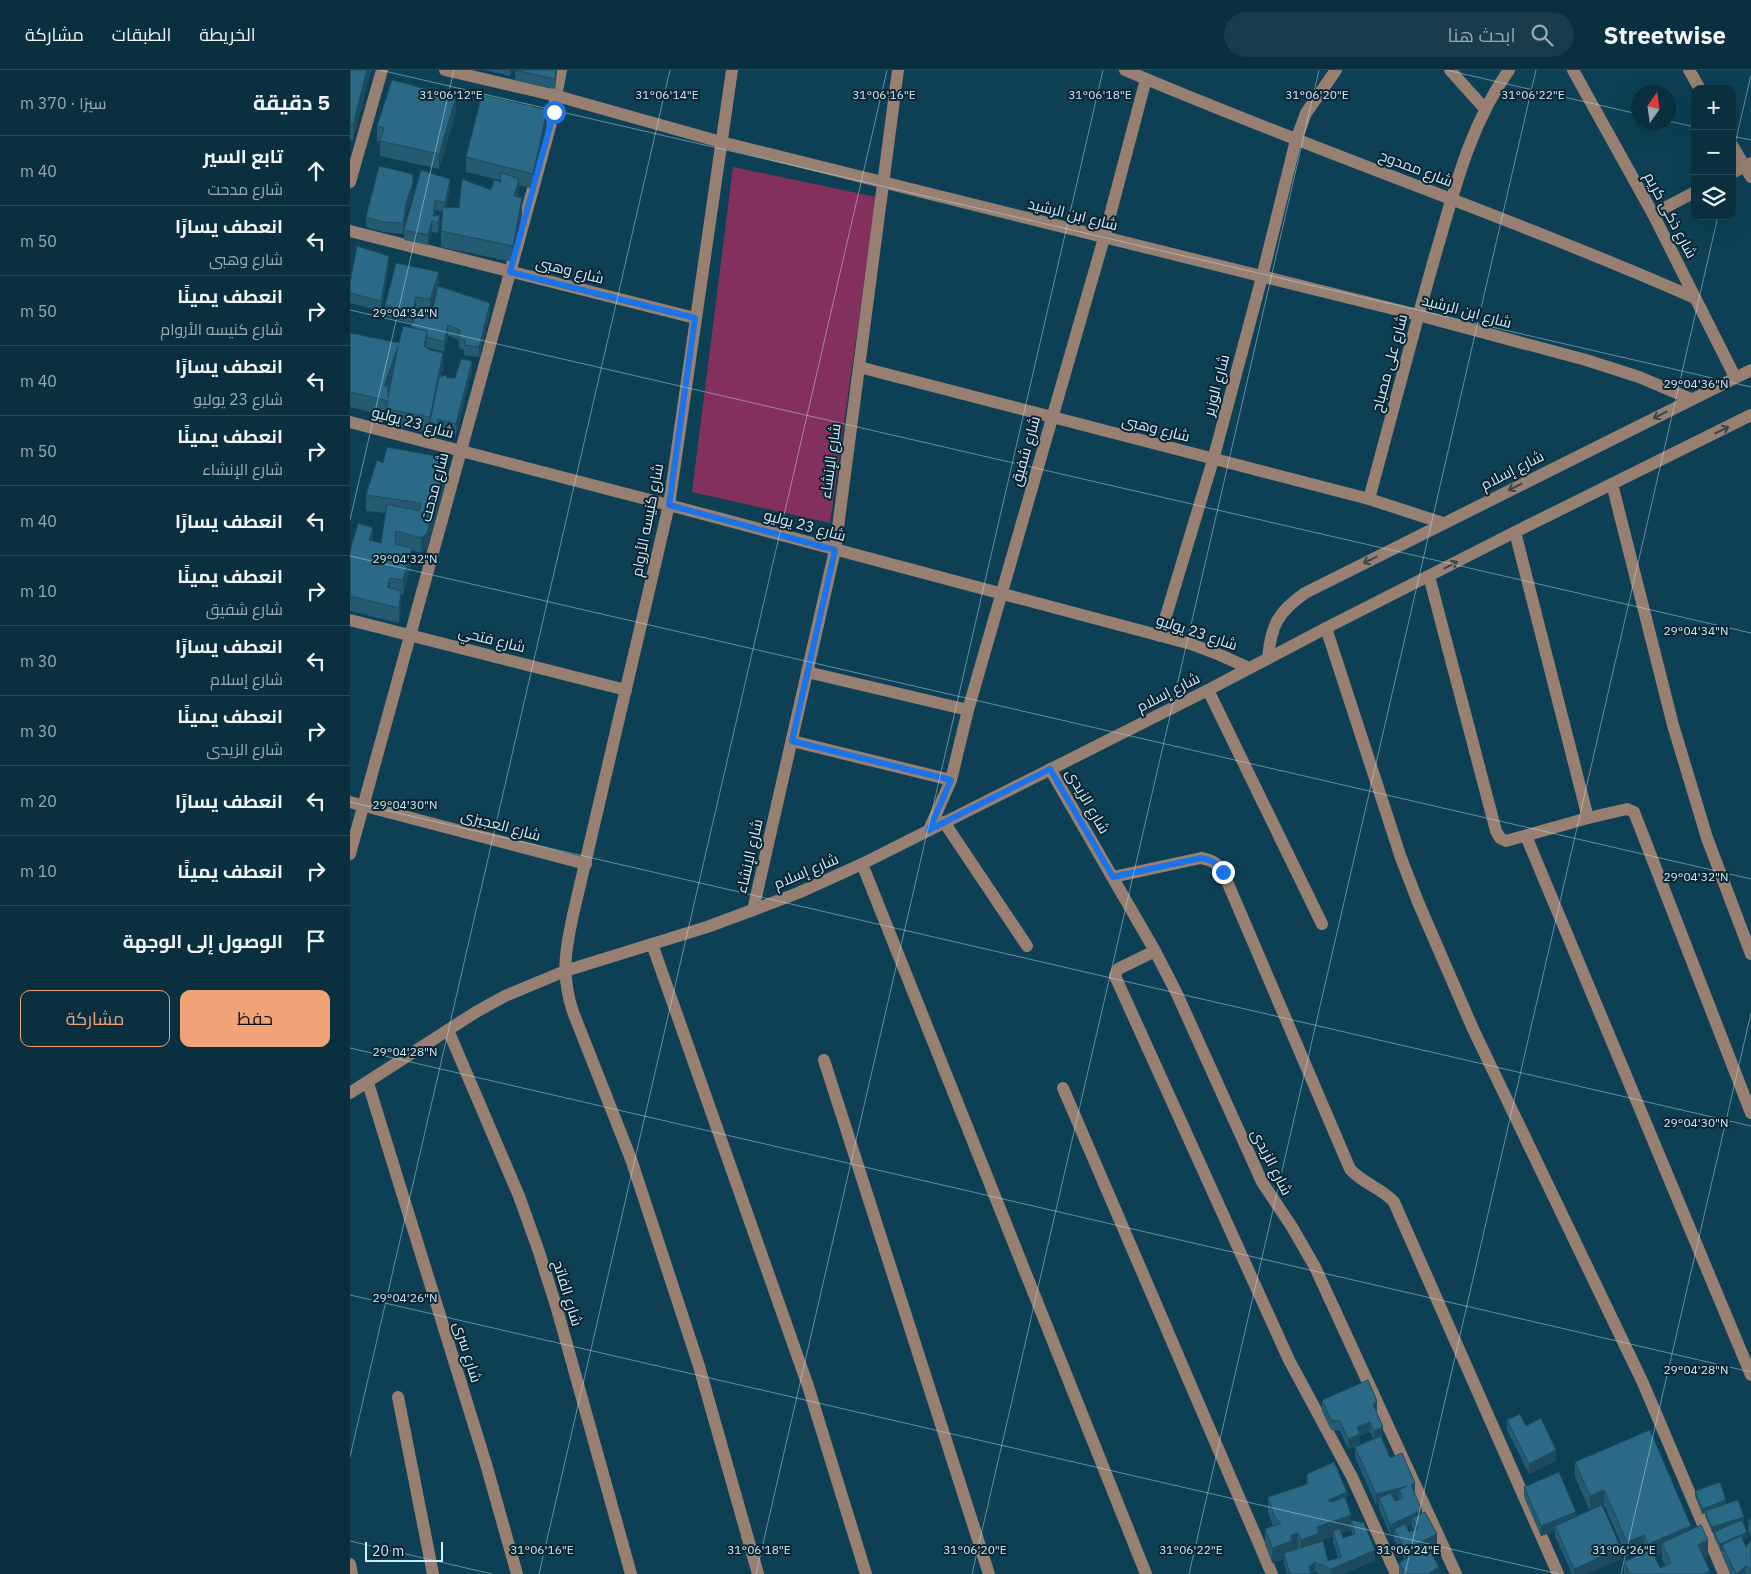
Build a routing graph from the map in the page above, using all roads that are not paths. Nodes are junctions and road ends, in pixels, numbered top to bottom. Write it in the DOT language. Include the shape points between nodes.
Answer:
graph roads {
  1 [pos="382,70"];
  2 [pos="445,70"];
  3 [pos="561,70"];
  4 [pos="732,70"];
  5 [pos="898,70"];
  6 [pos="1126,70"];
  7 [pos="1336,70"];
  8 [pos="1450,70"];
  9 [pos="1509,70"];
  10 [pos="1573,70"];
  11 [pos="1689,70"];
  12 [pos="1146,79"];
  13 [pos="1698,85"];
  14 [pos="557,96"];
  15 [pos="1485,109"];
  16 [pos="1296,140"];
  17 [pos="721,142"];
  18 [pos="1736,151"];
  19 [pos="1749,169"];
  20 [pos="1736,172"];
  21 [pos="350,182"];
  22 [pos="884,183"];
  23 [pos="1691,194"];
  24 [pos="1452,199"];
  25 [pos="1653,214"];
  26 [pos="350,231"];
  27 [pos="1104,238"];
  28 [pos="510,272"];
  29 [pos="1262,277"];
  30 [pos="1695,298"];
  31 [pos="1418,315"];
  32 [pos="695,318"];
  33 [pos="859,367"];
  34 [pos="1751,370"];
  35 [pos="1735,378"];
  36 [pos="1691,399"];
  37 [pos="1751,415"];
  38 [pos="1052,418"];
  39 [pos="350,422"];
  40 [pos="460,451"];
  41 [pos="1213,460"];
  42 [pos="1612,484"];
  43 [pos="1369,499"];
  44 [pos="669,505"];
  45 [pos="1443,523"];
  46 [pos="1515,532"];
  47 [pos="835,550"];
  48 [pos="1429,576"];
  49 [pos="1001,593"];
  50 [pos="350,620"];
  51 [pos="1326,628"];
  52 [pos="410,635"];
  53 [pos="1160,636"];
  54 [pos="1268,658"];
  55 [pos="1249,668"];
  56 [pos="807,672"];
  57 [pos="626,690"];
  58 [pos="1208,690"];
  59 [pos="968,710"];
  60 [pos="792,741"];
  61 [pos="1050,769"];
  62 [pos="951,780"];
  63 [pos="350,802"];
  64 [pos="364,805"];
  65 [pos="1588,818"];
  66 [pos="944,822"];
  67 [pos="929,830"];
  68 [pos="1526,836"];
  69 [pos="350,854"];
  70 [pos="586,864"];
  71 [pos="862,864"];
  72 [pos="1113,877"];
  73 [pos="753,910"];
  74 [pos="1322,924"];
  75 [pos="652,944"];
  76 [pos="1027,946"];
  77 [pos="1155,951"];
  78 [pos="1751,954"];
  79 [pos="565,971"];
  80 [pos="448,1030"];
  81 [pos="824,1060"];
  82 [pos="368,1082"];
  83 [pos="1063,1088"];
  84 [pos="350,1093"];
  85 [pos="1751,1113"];
  86 [pos="1751,1375"];
  87 [pos="398,1397"];
  88 [pos="350,1564"];
  89 [pos="352,1574"];
  90 [pos="433,1574"];
  91 [pos="518,1574"];
  92 [pos="631,1574"];
  93 [pos="758,1574"];
  94 [pos="866,1574"];
  95 [pos="989,1574"];
  96 [pos="1146,1574"];
  97 [pos="1272,1574"];
  98 [pos="1396,1574"];
  99 [pos="1456,1574"];
  100 [pos="1558,1574"];
  101 [pos="1724,1574"];
  1 -- 21 [label="street"];
  2 -- 14 [label="street, شارع ابن الرشيد"];
  3 -- 14 [label="street, شارع مدحت"];
  4 -- 17 [label="street, شارع كنيسه الأروام"];
  5 -- 22 [label="street, شارع الإنشاء"];
  6 -- 12 [label="street, شارع ممدوح"];
  7 -- 16 [label="street, شارع الوزير" via="1306,113"];
  8 -- 15 [label="street"];
  9 -- 15 [label="street, شارع على مصباح"];
  10 -- 25 [label="street, شارع ذكى كريم"];
  11 -- 13 [label="street"];
  12 -- 16 [label="street, شارع ممدوح"];
  12 -- 27 [label="street, شارع شفيق"];
  14 -- 17 [label="street, شارع ابن الرشيد"];
  14 -- 28 [label="street, شارع مدحت"];
  15 -- 24 [label="street, شارع على مصباح" via="1466,153"];
  16 -- 24 [label="street, شارع ممدوح"];
  16 -- 29 [label="street, شارع الوزير"];
  17 -- 22 [label="street, شارع ابن الرشيد"];
  17 -- 32 [label="street, شارع كنيسه الأروام"];
  18 -- 19 [label="street"];
  19 -- 20 [label="street"];
  22 -- 27 [label="street, شارع ابن الرشيد"];
  22 -- 33 [label="street, شارع الإنشاء"];
  23 -- 25 [label="street"];
  24 -- 30 [label="street, شارع ممدوح"];
  24 -- 31 [label="street, شارع على مصباح"];
  25 -- 30 [label="street, شارع ذكى كريم"];
  26 -- 28 [label="street, شارع وهبى"];
  27 -- 29 [label="street, شارع ابن الرشيد"];
  27 -- 38 [label="street, شارع شفيق"];
  28 -- 32 [label="street, شارع وهبى"];
  28 -- 40 [label="street, شارع مدحت"];
  29 -- 31 [label="street, شارع ابن الرشيد"];
  29 -- 41 [label="street, شارع الوزير"];
  30 -- 35 [label="street, شارع ذكى كريم"];
  31 -- 36 [label="street, شارع ابن الرشيد" via="1586,360 1639,377"];
  31 -- 43 [label="street, شارع على مصباح"];
  32 -- 44 [label="street, شارع كنيسه الأروام"];
  33 -- 38 [label="street, شارع وهبى"];
  33 -- 47 [label="street, شارع الإنشاء"];
  34 -- 35 [label="street, شارع إسلام"];
  35 -- 36 [label="street, شارع إسلام"];
  36 -- 45 [label="street, شارع إسلام, one-way"];
  42 -- 37 [label="street, شارع إسلام, one-way"];
  38 -- 41 [label="street, شارع وهبى"];
  38 -- 49 [label="street, شارع شفيق"];
  39 -- 40 [label="street, شارع 23 يوليو"];
  40 -- 44 [label="street, شارع 23 يوليو"];
  40 -- 52 [label="street, شارع مدحت"];
  41 -- 43 [label="street, شارع وهبى"];
  41 -- 53 [label="street, شارع الوزير"];
  42 -- 46 [label="street, شارع إسلام"];
  42 -- 78 [label="street" via="1676,734 1707,838"];
  43 -- 45 [label="street, شارع وهبى"];
  44 -- 47 [label="street, شارع 23 يوليو"];
  44 -- 57 [label="street, شارع كنيسه الأروام"];
  45 -- 54 [label="street, شارع إسلام, one-way" via="1305,592 1289,604 1277,620 1270,638"];
  48 -- 46 [label="street, شارع إسلام, one-way"];
  46 -- 65 [label="street"];
  47 -- 49 [label="street, شارع 23 يوليو"];
  47 -- 56 [label="street, شارع الإنشاء"];
  48 -- 51 [label="street, شارع إسلام"];
  48 -- 68 [label="street" via="1496,831 1506,841"];
  49 -- 53 [label="street, شارع 23 يوليو"];
  49 -- 59 [label="street, شارع شفيق"];
  50 -- 52 [label="street, شارع فتحي"];
  51 -- 54 [label="street, شارع إسلام"];
  51 -- 101 [label="street" via="1418,902 1473,1029 1642,1383"];
  52 -- 57 [label="street, شارع فتحي"];
  52 -- 64 [label="street, شارع مدحت"];
  53 -- 55 [label="street, شارع 23 يوليو" via="1190,644"];
  54 -- 55 [label="street, شارع إسلام"];
  55 -- 58 [label="street, شارع إسلام"];
  56 -- 59 [label="street"];
  56 -- 60 [label="street, شارع الإنشاء"];
  57 -- 70 [label="street, شارع كنيسه الأروام"];
  58 -- 61 [label="street, شارع إسلام"];
  58 -- 74 [label="street"];
  59 -- 62 [label="street, شارع شفيق"];
  60 -- 62 [label="street"];
  60 -- 73 [label="street, شارع الإنشاء"];
  61 -- 66 [label="street, شارع إسلام"];
  61 -- 72 [label="street, شارع الزيدى"];
  62 -- 67 [label="street, شارع شفيق"];
  63 -- 64 [label="street, شارع العجيزى"];
  64 -- 69 [label="street, شارع مدحت"];
  64 -- 70 [label="street, شارع العجيزى"];
  65 -- 68 [label="street"];
  65 -- 85 [label="street" via="1627,809 1634,812"];
  66 -- 67 [label="street, شارع إسلام"];
  66 -- 76 [label="street"];
  67 -- 71 [label="street, شارع إسلام"];
  68 -- 86 [label="street"];
  70 -- 79 [label="street, شارع كنيسه الأروام" via="565,954"];
  71 -- 73 [label="street, شارع إسلام"];
  71 -- 96 [label="street"];
  72 -- 77 [label="street, شارع الزيدى"];
  72 -- 100 [label="street" via="1201,858 1218,864 1350,1169 1394,1202"];
  73 -- 75 [label="street, شارع إسلام"];
  75 -- 79 [label="street, شارع إسلام"];
  75 -- 94 [label="street" via="808,1386"];
  77 -- 98 [label="street" via="1118,969 1115,976 1289,1360 1352,1477"];
  77 -- 99 [label="street, شارع الزيدى" via="1262,1182 1315,1268"];
  79 -- 80 [label="street, شارع إسلام" via="505,996"];
  79 -- 93 [label="street, شارع كنيسه الأروام" via="573,1012 631,1159 699,1366"];
  80 -- 82 [label="street, شارع إسلام"];
  80 -- 92 [label="street, شارع الفاتح" via="508,1168 539,1252"];
  81 -- 95 [label="street"];
  82 -- 84 [label="street, شارع إسلام"];
  82 -- 91 [label="street, شارع سرى"];
  83 -- 97 [label="street"];
  87 -- 90 [label="street"];
  88 -- 89 [label="street"];
}
